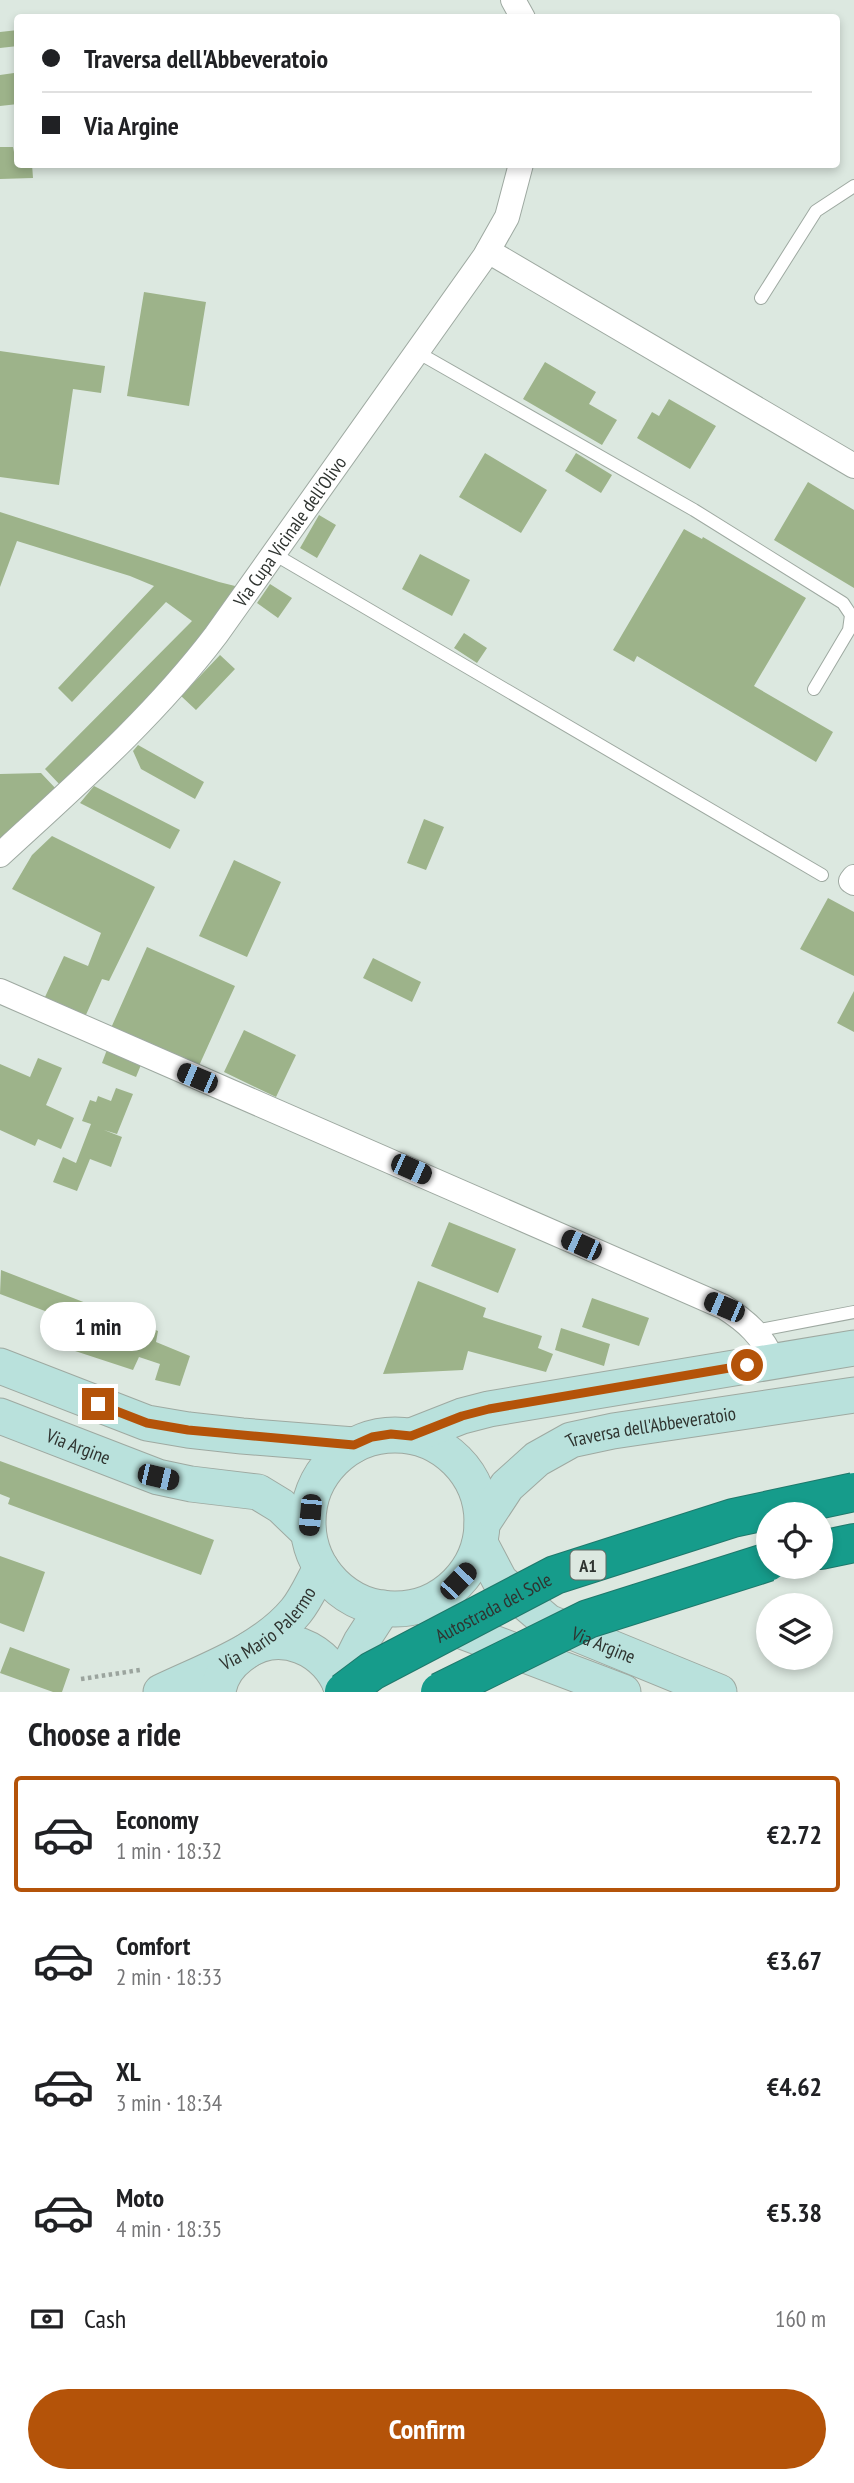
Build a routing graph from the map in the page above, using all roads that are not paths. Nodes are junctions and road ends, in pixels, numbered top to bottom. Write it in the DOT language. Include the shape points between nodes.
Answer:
graph roads {
  1 [pos="520,168"];
  2 [pos="854,186"];
  3 [pos="488,251"];
  4 [pos="761,298"];
  5 [pos="417,352"];
  6 [pos="854,466"];
  7 [pos="274,554"];
  8 [pos="814,689"];
  9 [pos="0,855"];
  10 [pos="822,875"];
  11 [pos="854,877"];
  12 [pos="854,883"];
  13 [pos="0,991"];
  14 [pos="854,1312"];
  15 [pos="755,1331"];
  16 [pos="854,1348"];
  17 [pos="773,1361"];
  18 [pos="0,1366"];
  19 [pos="854,1395"];
  20 [pos="0,1416"];
  21 [pos="411,1436"];
  22 [pos="354,1445"];
  23 [pos="854,1492"];
  24 [pos="308,1532"];
  25 [pos="481,1534"];
  26 [pos="854,1543"];
  27 [pos="833,1547"];
  28 [pos="756,1566"];
  29 [pos="321,1568"];
  30 [pos="387,1609"];
  31 [pos="248,1649"];
  32 [pos="151,1681"];
  33 [pos="342,1689"];
  34 [pos="218,1692"];
  35 [pos="440,1692"];
  36 [pos="623,1692"];
  37 [pos="719,1692"];
  1 -- 3 [label="street, Via Cupa Vicinale dell'Olivo" via="507,217"];
  2 -- 4 [label="lane" via="816,211"];
  3 -- 5 [label="street, Via Cupa Vicinale dell'Olivo"];
  3 -- 6 [label="street"];
  5 -- 7 [label="street, Via Cupa Vicinale dell'Olivo"];
  5 -- 8 [label="lane" via="694,510 844,603 851,615 849,629"];
  7 -- 9 [label="street, Via Cupa Vicinale dell'Olivo" via="185,676 117,747"];
  7 -- 10 [label="lane"];
  11 -- 12 [label="street"];
  13 -- 15 [label="street" via="724,1307"];
  14 -- 15 [label="lane"];
  15 -- 17 [label="street"];
  16 -- 17 [label="street"];
  17 -- 21 [label="street" via="489,1409"];
  18 -- 22 [label="street" via="147,1423"];
  19 -- 25 [label="street, Traversa dell'Abbeveratoio" via="570,1440 537,1459 507,1486"];
  20 -- 24 [label="street, Via Argine" via="158,1477 258,1492"];
  21 -- 22 [label="street" via="391,1434"];
  21 -- 25 [label="street" via="434,1444 470,1477 480,1500"];
  22 -- 24 [label="street" via="327,1467 311,1497"];
  23 -- 33 [label="highway, Autostrada del Sole / A1, bridge" via="733,1518 555,1575"];
  24 -- 29 [label="street"];
  25 -- 30 [label="street" via="468,1571 447,1592 421,1606"];
  25 -- 37 [label="street, Via Argine" via="500,1581 548,1622"];
  26 -- 27 [label="highway"];
  28 -- 35 [label="highway, bridge" via="588,1619"];
  29 -- 30 [label="street" via="339,1590 363,1604"];
  29 -- 31 [label="street, Via Mario Palermo" via="298,1610"];
  30 -- 33 [label="street" via="361,1642"];
  30 -- 36 [label="street, Via Argine" via="432,1620"];
  31 -- 32 [label="street, Via Mario Palermo"];
  31 -- 33 [label="street" via="281,1641 303,1645 323,1657"];
  31 -- 34 [label="street" via="231,1664"];
}
